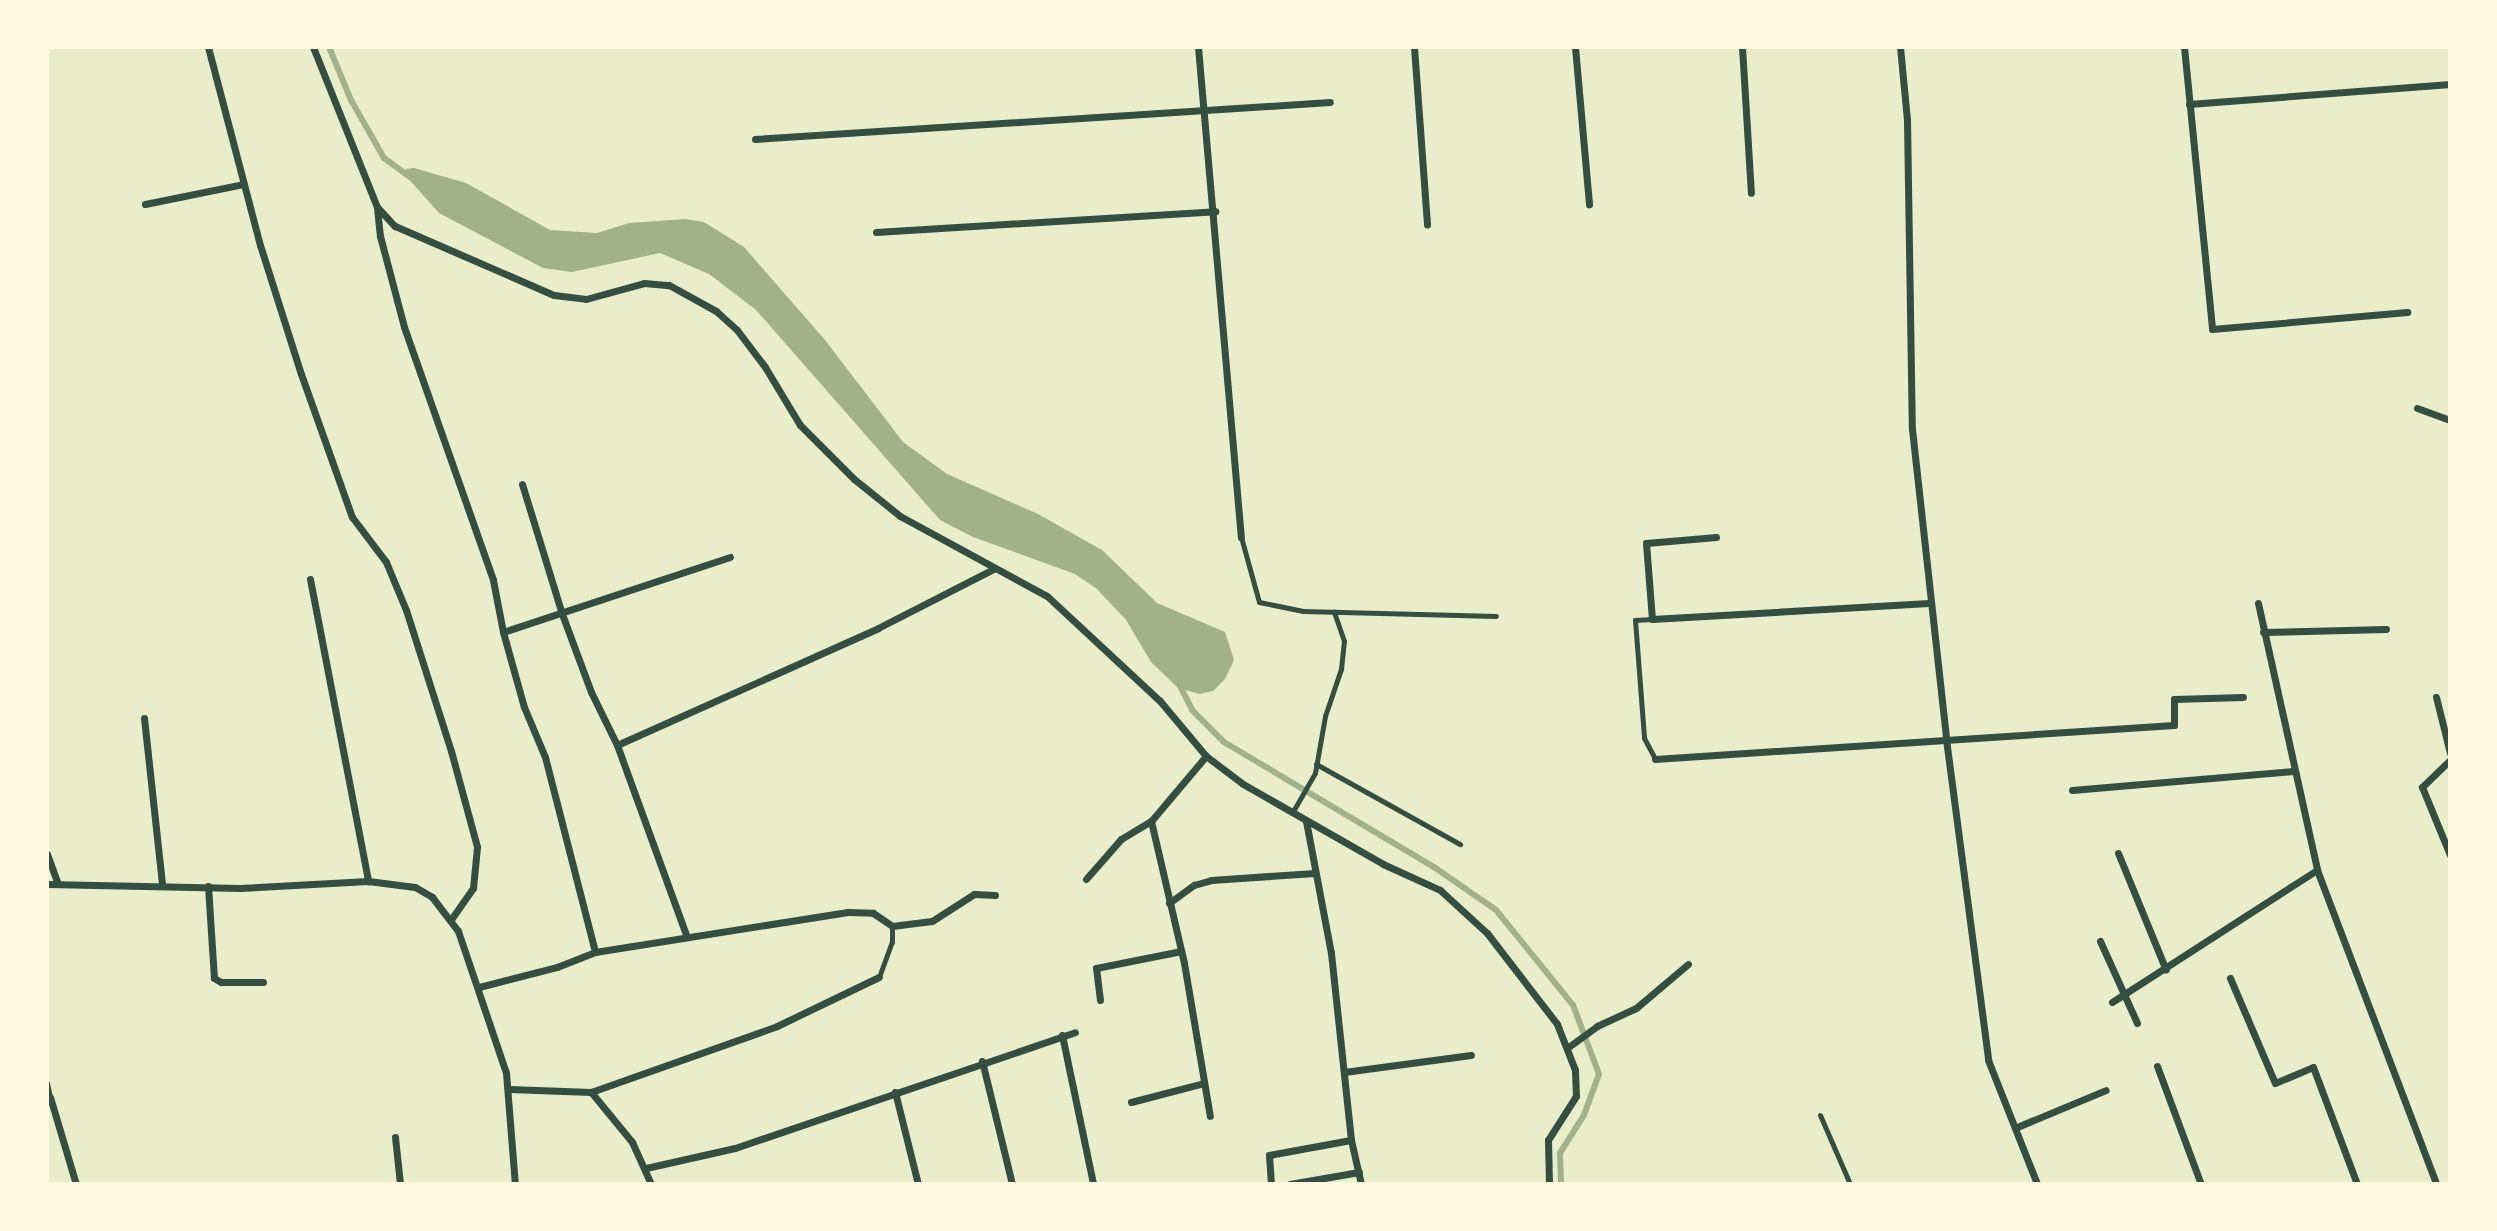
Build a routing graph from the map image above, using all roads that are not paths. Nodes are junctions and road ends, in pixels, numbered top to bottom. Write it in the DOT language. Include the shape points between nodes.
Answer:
graph roads {
  1 [pos="208,47"];
  2 [pos="313,47"];
  3 [pos="1198,47"];
  4 [pos="1414,47"];
  5 [pos="1575,47"];
  6 [pos="1742,47"];
  7 [pos="1900,47"];
  8 [pos="2184,47"];
  9 [pos="2450,84"];
  10 [pos="1330,102"];
  11 [pos="2189,104"];
  12 [pos="1207,111"];
  13 [pos="755,139"];
  14 [pos="243,184"];
  15 [pos="1751,193"];
  16 [pos="145,204"];
  17 [pos="1589,204"];
  18 [pos="377,207"];
  19 [pos="1215,211"];
  20 [pos="1427,225"];
  21 [pos="876,232"];
  22 [pos="2407,312"];
  23 [pos="2417,408"];
  24 [pos="2450,421"];
  25 [pos="522,484"];
  26 [pos="1241,537"];
  27 [pos="1716,537"];
  28 [pos="730,558"];
  29 [pos="995,568"];
  30 [pos="310,579"];
  31 [pos="1929,603"];
  32 [pos="2258,603"];
  33 [pos="1334,612"];
  34 [pos="562,614"];
  35 [pos="1496,616"];
  36 [pos="1652,618"];
  37 [pos="2386,629"];
  38 [pos="503,632"];
  39 [pos="2263,632"];
  40 [pos="2243,697"];
  41 [pos="2436,697"];
  42 [pos="144,718"];
  43 [pos="1945,739"];
  44 [pos="617,745"];
  45 [pos="2450,753"];
  46 [pos="1206,756"];
  47 [pos="1655,759"];
  48 [pos="2450,760"];
  49 [pos="1316,764"];
  50 [pos="2293,771"];
  51 [pos="2072,790"];
  52 [pos="1292,813"];
  53 [pos="1150,821"];
  54 [pos="1306,821"];
  55 [pos="1460,844"];
  56 [pos="2118,853"];
  57 [pos="47,854"];
  58 [pos="2450,855"];
  59 [pos="2317,870"];
  60 [pos="1315,873"];
  61 [pos="1086,879"];
  62 [pos="57,881"];
  63 [pos="368,881"];
  64 [pos="47,884"];
  65 [pos="162,885"];
  66 [pos="208,886"];
  67 [pos="995,895"];
  68 [pos="1169,903"];
  69 [pos="451,920"];
  70 [pos="892,926"];
  71 [pos="687,937"];
  72 [pos="2100,941"];
  73 [pos="1181,951"];
  74 [pos="595,952"];
  75 [pos="1688,964"];
  76 [pos="2166,970"];
  77 [pos="879,977"];
  78 [pos="2230,978"];
  79 [pos="263,982"];
  80 [pos="479,987"];
  81 [pos="2124,995"];
  82 [pos="1100,1000"];
  83 [pos="2112,1002"];
  84 [pos="2137,1023"];
  85 [pos="1074,1032"];
  86 [pos="1062,1035"];
  87 [pos="1567,1048"];
  88 [pos="1471,1055"];
  89 [pos="982,1061"];
  90 [pos="2157,1066"];
  91 [pos="1344,1072"];
  92 [pos="47,1083"];
  93 [pos="1204,1083"];
  94 [pos="509,1089"];
  95 [pos="2106,1090"];
  96 [pos="592,1092"];
  97 [pos="895,1092"];
  98 [pos="50,1097"];
  99 [pos="1131,1102"];
  100 [pos="1820,1115"];
  101 [pos="1210,1116"];
  102 [pos="2017,1127"];
  103 [pos="395,1137"];
  104 [pos="1351,1140"];
  105 [pos="646,1168"];
  106 [pos="1359,1172"];
  107 [pos="76,1184"];
  108 [pos="400,1184"];
  109 [pos="515,1184"];
  110 [pos="651,1184"];
  111 [pos="918,1184"];
  112 [pos="1012,1184"];
  113 [pos="1093,1184"];
  114 [pos="1271,1184"];
  115 [pos="1290,1184"];
  116 [pos="1361,1184"];
  117 [pos="1549,1184"];
  118 [pos="1850,1184"];
  119 [pos="2037,1184"];
  120 [pos="2201,1184"];
  121 [pos="2357,1184"];
  122 [pos="2436,1184"];
  1 -- 14 [label="street"];
  2 -- 18 [label="street"];
  3 -- 12 [label="street"];
  4 -- 20 [label="street"];
  5 -- 17 [label="street"];
  6 -- 15 [label="street"];
  7 -- 31 [label="street" via="1907,120 1912,429"];
  8 -- 11 [label="street"];
  9 -- 11 [label="street"];
  10 -- 12 [label="street"];
  11 -- 22 [label="street" via="2212,329"];
  12 -- 13 [label="street"];
  12 -- 19 [label="street"];
  14 -- 16 [label="street"];
  14 -- 69 [label="street" via="301,374 352,517 386,562 451,751 477,847 473,888"];
  18 -- 29 [label="street" via="395,226 554,295 586,299 644,283 669,285 690,295 737,330 800,425 854,479 900,516"];
  18 -- 38 [label="street" via="404,327 493,580"];
  19 -- 21 [label="street"];
  19 -- 26 [label="street"];
  23 -- 24 [label="street"];
  25 -- 34 [label="street"];
  26 -- 33 [label="lane" via="1259,602"];
  27 -- 36 [label="street" via="1646,543"];
  28 -- 34 [label="street"];
  29 -- 44 [label="street" via="878,628"];
  29 -- 46 [label="street" via="1047,596 1160,701"];
  30 -- 63 [label="street"];
  31 -- 36 [label="street"];
  31 -- 43 [label="street"];
  32 -- 39 [label="street"];
  33 -- 35 [label="lane"];
  33 -- 49 [label="lane" via="1344,650"];
  34 -- 38 [label="street"];
  34 -- 44 [label="street"];
  36 -- 47 [label="lane" via="1635,620 1644,738"];
  37 -- 39 [label="street"];
  38 -- 74 [label="street" via="524,707 545,757"];
  39 -- 50 [label="street"];
  40 -- 43 [label="street" via="2174,699 2174,725"];
  41 -- 45 [label="street"];
  42 -- 65 [label="street"];
  43 -- 47 [label="street"];
  43 -- 102 [label="street" via="1988,1060"];
  44 -- 71 [label="street"];
  46 -- 52 [label="street"];
  46 -- 53 [label="street"];
  48 -- 58 [label="street" via="2422,787"];
  49 -- 52 [label="lane"];
  49 -- 55 [label="lane"];
  50 -- 51 [label="street"];
  50 -- 59 [label="street"];
  52 -- 54 [label="street"];
  53 -- 61 [label="street" via="1121,839"];
  53 -- 68 [label="street"];
  54 -- 60 [label="street"];
  54 -- 87 [label="street" via="1440,890 1487,933 1557,1024"];
  56 -- 76 [label="street"];
  57 -- 62 [label="street"];
  59 -- 76 [label="street"];
  59 -- 122 [label="street"];
  60 -- 68 [label="street" via="1212,880 1194,885"];
  60 -- 91 [label="street" via="1331,953"];
  62 -- 64 [label="street"];
  62 -- 65 [label="street"];
  63 -- 66 [label="street"];
  63 -- 69 [label="street" via="415,887 432,897"];
  65 -- 66 [label="street"];
  66 -- 79 [label="street" via="214,978"];
  67 -- 70 [label="street" via="974,894 932,921"];
  68 -- 73 [label="street"];
  69 -- 80 [label="street"];
  70 -- 71 [label="street" via="873,913 848,912"];
  70 -- 77 [label="lane" via="892,942"];
  71 -- 74 [label="street"];
  72 -- 81 [label="street"];
  73 -- 82 [label="street" via="1096,968"];
  73 -- 93 [label="street"];
  74 -- 80 [label="street"];
  75 -- 87 [label="street" via="1636,1008 1597,1026"];
  76 -- 81 [label="street"];
  77 -- 96 [label="street" via="777,1026"];
  78 -- 121 [label="street" via="2275,1083 2313,1068"];
  80 -- 94 [label="street"];
  81 -- 83 [label="street"];
  81 -- 84 [label="street"];
  85 -- 86 [label="street"];
  86 -- 89 [label="street"];
  86 -- 113 [label="street"];
  87 -- 117 [label="street" via="1576,1070 1576,1097 1548,1140"];
  88 -- 91 [label="street"];
  89 -- 97 [label="street"];
  89 -- 112 [label="street"];
  90 -- 120 [label="street"];
  91 -- 104 [label="street"];
  92 -- 98 [label="lane"];
  93 -- 99 [label="street"];
  93 -- 101 [label="street"];
  94 -- 96 [label="street"];
  94 -- 109 [label="street"];
  95 -- 102 [label="street"];
  96 -- 105 [label="street" via="612,1112"];
  97 -- 105 [label="street" via="735,1149"];
  97 -- 111 [label="street"];
  98 -- 107 [label="street"];
  100 -- 118 [label="lane"];
  102 -- 119 [label="street"];
  103 -- 108 [label="street"];
  104 -- 106 [label="street"];
  104 -- 114 [label="street" via="1269,1155"];
  105 -- 110 [label="street"];
  106 -- 115 [label="street"];
  106 -- 116 [label="street"];
}
